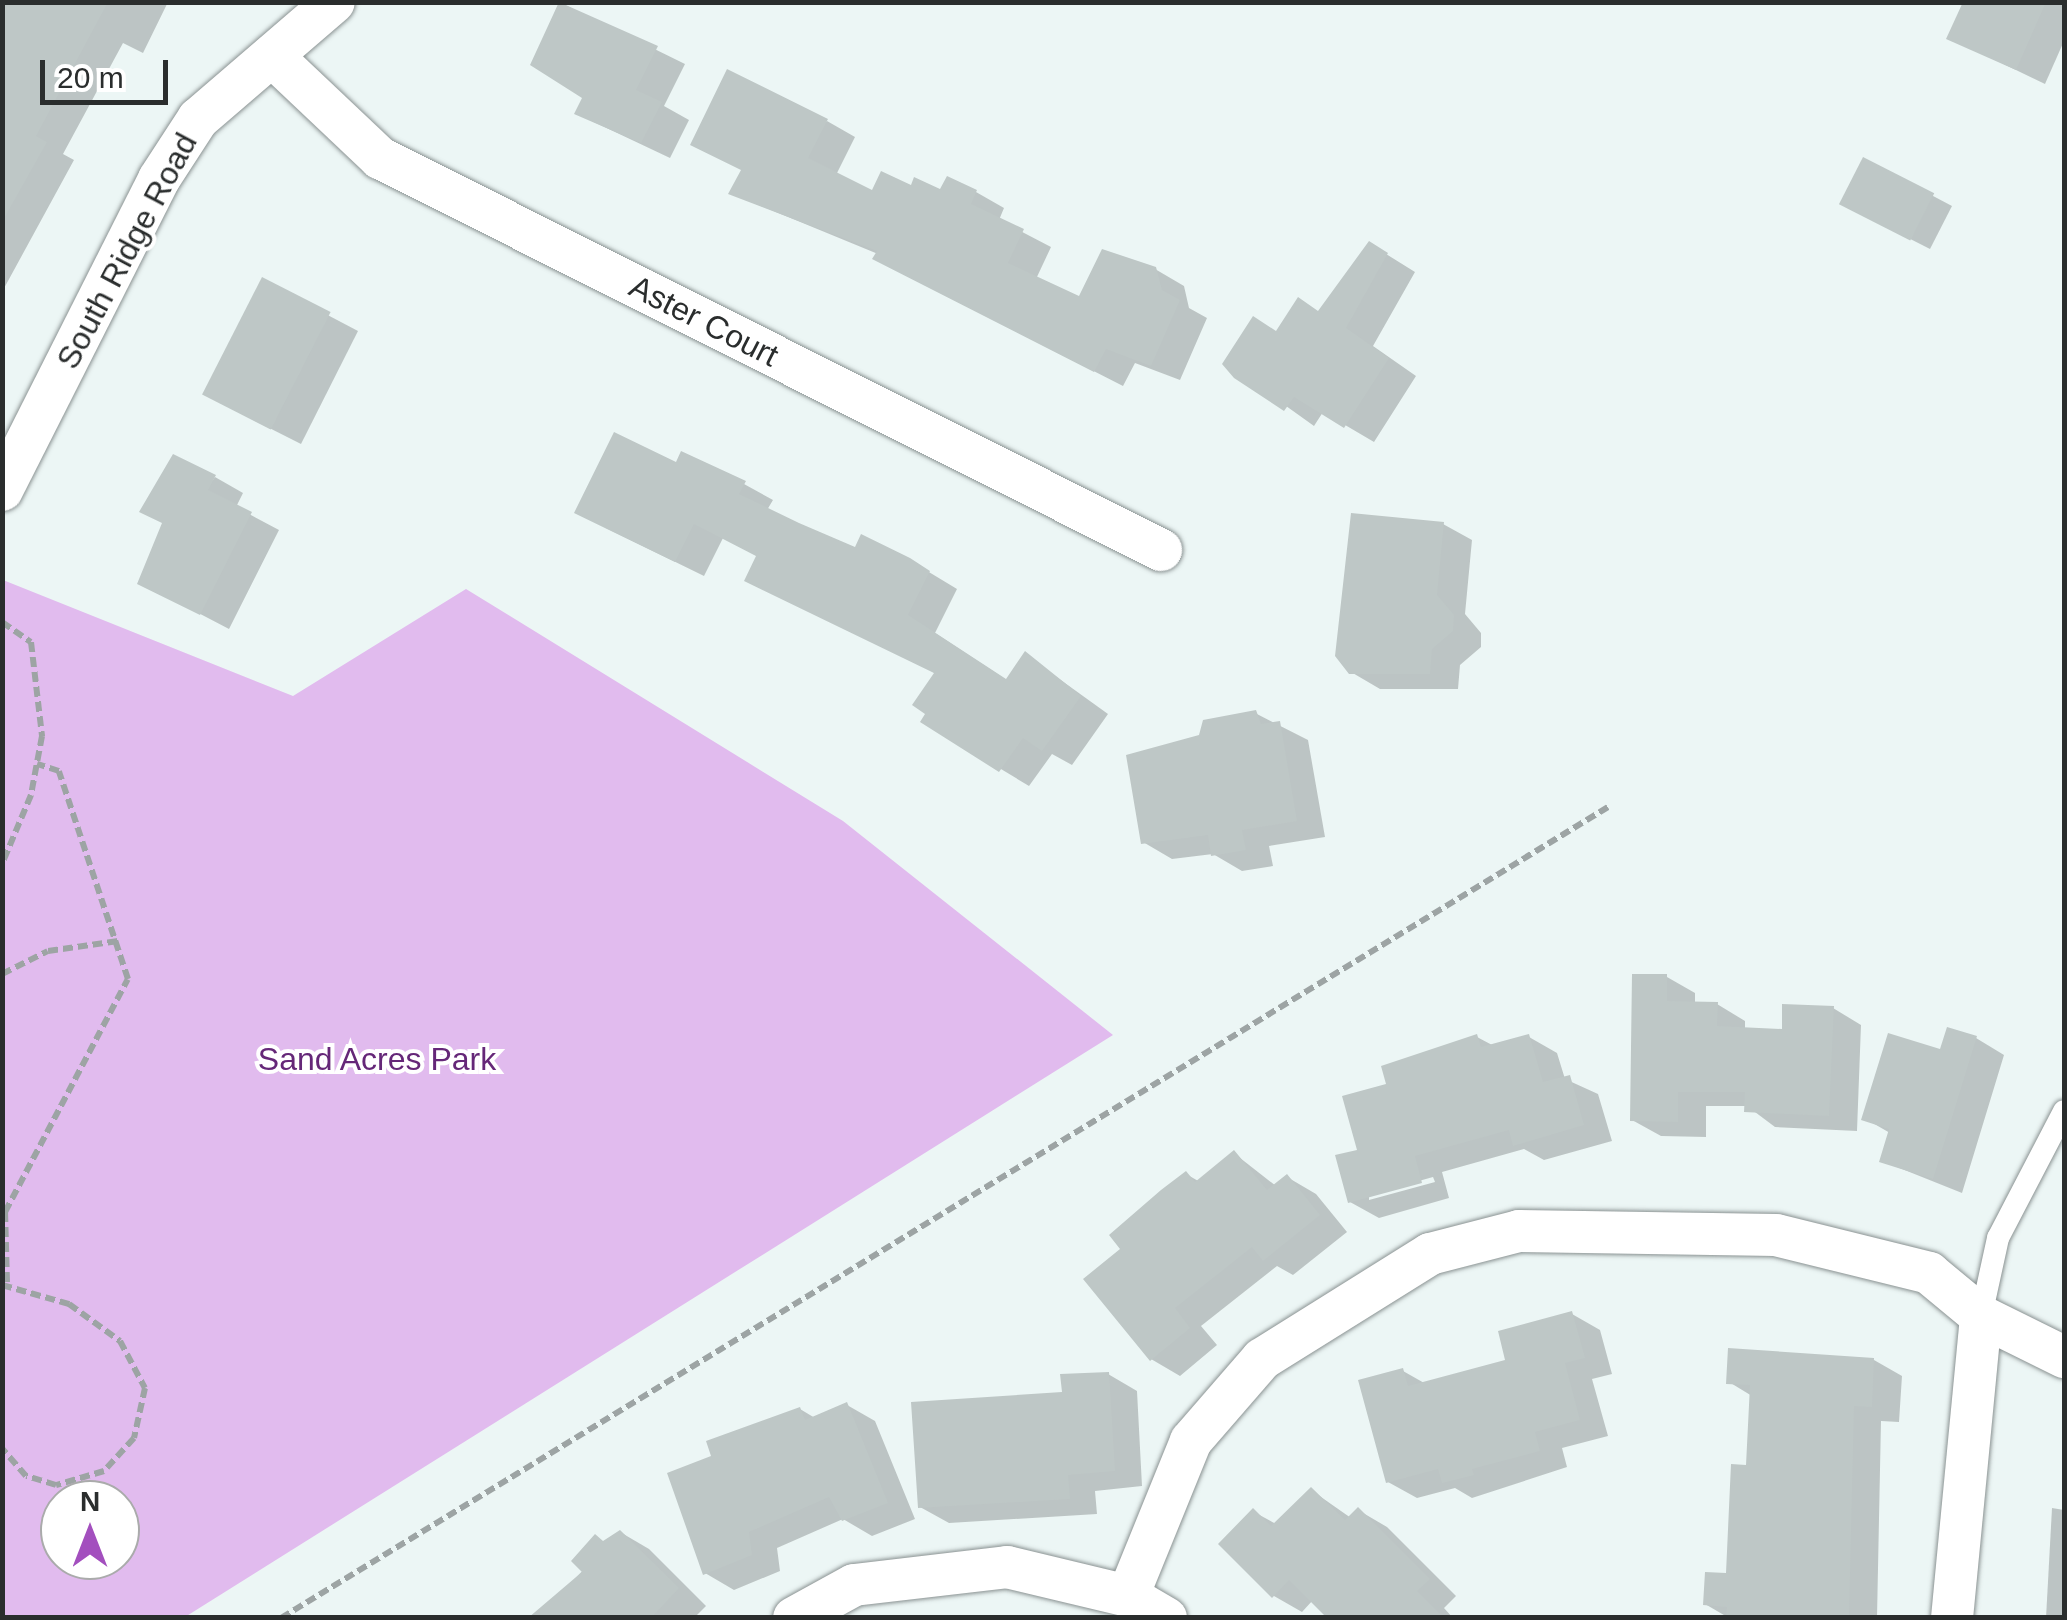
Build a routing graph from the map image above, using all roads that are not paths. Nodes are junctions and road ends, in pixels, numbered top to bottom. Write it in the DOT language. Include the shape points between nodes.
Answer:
graph roads {
  1 [pos="334,2"];
  2 [pos="272,56"];
  3 [pos="2,490"];
  4 [pos="1160,550"];
  5 [pos="2064,1112"];
  6 [pos="1980,1316"];
  7 [pos="2064,1357"];
  8 [pos="1128,1596"];
  9 [pos="794,1618"];
  10 [pos="1166,1618"];
  11 [pos="1952,1618"];
  1 -- 2 [label="street, South Ridge Road"];
  2 -- 3 [label="street, South Ridge Road" via="198,119 158,179"];
  2 -- 4 [label="street, Aster Court" via="380,158"];
  5 -- 6 [label="lane" via="1998,1238"];
  6 -- 7 [label="street"];
  6 -- 8 [label="street" via="1929,1273 1776,1236 1518,1231 1430,1254 1262,1359 1191,1441"];
  6 -- 11 [label="street"];
  8 -- 9 [label="street" via="1007,1567 854,1585"];
  8 -- 10 [label="street"];
}
